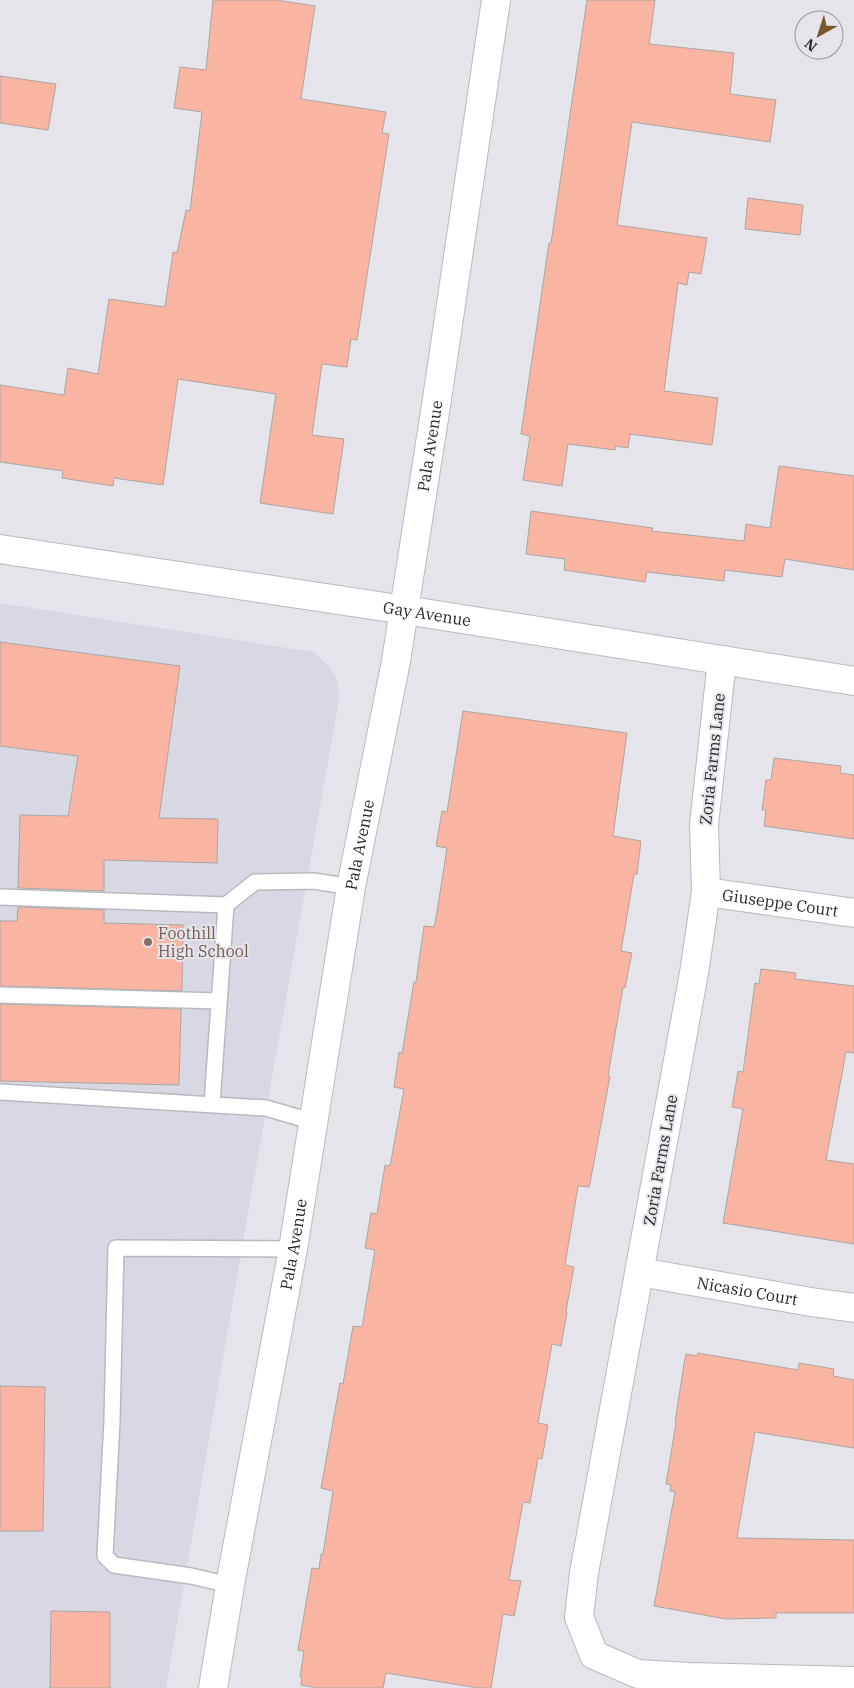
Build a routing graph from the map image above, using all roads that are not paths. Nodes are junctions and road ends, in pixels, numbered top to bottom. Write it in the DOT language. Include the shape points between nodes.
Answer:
graph roads {
  1 [pos="496,0"];
  2 [pos="0,549"];
  3 [pos="405,610"];
  4 [pos="722,660"];
  5 [pos="854,681"];
  6 [pos="351,887"];
  7 [pos="706,892"];
  8 [pos="0,897"];
  9 [pos="226,905"];
  10 [pos="854,913"];
  11 [pos="0,995"];
  12 [pos="219,1001"];
  13 [pos="0,1092"];
  14 [pos="212,1104"];
  15 [pos="314,1122"];
  16 [pos="294,1249"];
  17 [pos="640,1272"];
  18 [pos="854,1308"];
  19 [pos="230,1585"];
  20 [pos="854,1681"];
  21 [pos="213,1688"];
  1 -- 3 [label="street, Pala Avenue"];
  2 -- 3 [label="street, Gay Avenue"];
  3 -- 4 [label="street, Gay Avenue"];
  3 -- 6 [label="street, Pala Avenue"];
  4 -- 5 [label="street, Gay Avenue"];
  4 -- 7 [label="street, Zoria Farms Lane" via="704,824"];
  6 -- 9 [label="lane" via="314,881 254,882"];
  6 -- 15 [label="street, Pala Avenue"];
  7 -- 10 [label="street, Giuseppe Court"];
  7 -- 17 [label="street, Zoria Farms Lane"];
  8 -- 9 [label="lane"];
  9 -- 12 [label="lane"];
  11 -- 12 [label="lane"];
  12 -- 14 [label="lane"];
  13 -- 14 [label="lane"];
  14 -- 15 [label="lane" via="274,1109"];
  15 -- 16 [label="street, Pala Avenue"];
  16 -- 19 [label="street, Pala Avenue"];
  16 -- 19 [label="lane" via="116,1248 105,1556 114,1564"];
  17 -- 18 [label="street, Nicasio Court"];
  17 -- 20 [label="street, Zoria Farms Lane" via="584,1573 579,1617 594,1655 638,1674"];
  19 -- 21 [label="street, Pala Avenue"];
}
